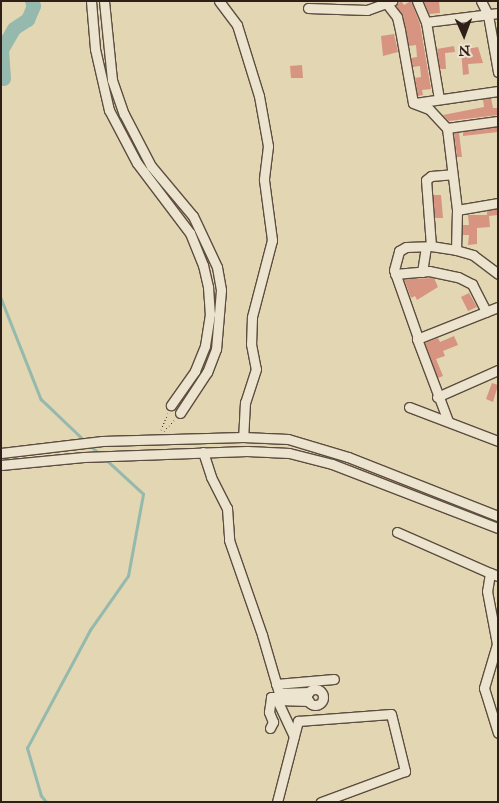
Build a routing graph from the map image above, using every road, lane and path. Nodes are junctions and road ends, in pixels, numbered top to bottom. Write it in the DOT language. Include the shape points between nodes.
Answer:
graph roads {
  1 [pos="91,1"];
  2 [pos="104,1"];
  3 [pos="219,1"];
  4 [pos="417,1"];
  5 [pos="481,1"];
  6 [pos="389,3"];
  7 [pos="337,6"];
  8 [pos="308,8"];
  9 [pos="493,14"];
  10 [pos="426,22"];
  11 [pos="498,72"];
  12 [pos="498,91"];
  13 [pos="440,99"];
  14 [pos="413,103"];
  15 [pos="498,121"];
  16 [pos="447,128"];
  17 [pos="452,174"];
  18 [pos="498,203"];
  19 [pos="457,210"];
  20 [pos="428,246"];
  21 [pos="456,250"];
  22 [pos="422,272"];
  23 [pos="396,274"];
  24 [pos="498,274"];
  25 [pos="498,308"];
  26 [pos="486,312"];
  27 [pos="418,338"];
  28 [pos="498,370"];
  29 [pos="437,396"];
  30 [pos="171,405"];
  31 [pos="410,407"];
  32 [pos="180,413"];
  33 [pos="448,422"];
  34 [pos="243,436"];
  35 [pos="157,439"];
  36 [pos="498,441"];
  37 [pos="203,452"];
  38 [pos="1,453"];
  39 [pos="1,464"];
  40 [pos="498,516"];
  41 [pos="498,528"];
  42 [pos="397,532"];
  43 [pos="494,575"];
  44 [pos="498,644"];
  45 [pos="488,670"];
  46 [pos="498,675"];
  47 [pos="334,679"];
  48 [pos="277,694"];
  49 [pos="316,720"];
  50 [pos="270,728"];
  51 [pos="498,733"];
  52 [pos="294,736"];
  53 [pos="277,802"];
  54 [pos="321,802"];
  1 -- 30 [label="street" via="95,49 109,110 137,163 190,234 204,265 210,314 204,346 195,371"];
  2 -- 32 [label="street" via="112,80 124,114 151,166 194,216 217,268 221,290 216,349 207,372"];
  3 -- 34 [label="street" via="237,25 260,96 268,146 264,180 272,240 252,317 250,344 256,369 245,402"];
  4 -- 10 [label="street"];
  5 -- 9 [label="street"];
  6 -- 7 [label="street" via="366,10"];
  6 -- 14 [label="street" via="397,17"];
  7 -- 8 [label="street"];
  9 -- 10 [label="street"];
  9 -- 11 [label="street"];
  10 -- 13 [label="street"];
  12 -- 13 [label="street"];
  13 -- 14 [label="street"];
  14 -- 16 [label="street" via="429,109"];
  15 -- 16 [label="street"];
  16 -- 17 [label="street"];
  17 -- 19 [label="street"];
  17 -- 20 [label="street" via="431,176 426,180"];
  18 -- 19 [label="street"];
  19 -- 21 [label="street"];
  20 -- 21 [label="street"];
  20 -- 22 [label="street"];
  20 -- 23 [label="street" via="406,247 399,251"];
  21 -- 24 [label="street" via="473,255"];
  22 -- 23 [label="street"];
  22 -- 26 [label="street" via="458,276 472,284"];
  23 -- 27 [label="street"];
  25 -- 26 [label="street"];
  26 -- 27 [label="street"];
  27 -- 29 [label="street" via="416,342"];
  28 -- 29 [label="street"];
  29 -- 33 [label="street"];
  30 -- 35 [label="path"];
  31 -- 33 [label="street"];
  32 -- 35 [label="path"];
  33 -- 36 [label="street"];
  34 -- 35 [label="street"];
  34 -- 40 [label="street" via="311,443"];
  35 -- 38 [label="street" via="70,443"];
  37 -- 39 [label="street"];
  37 -- 41 [label="street" via="290,453 332,464"];
  37 -- 48 [label="street" via="227,508 229,540"];
  42 -- 43 [label="street"];
  43 -- 44 [label="street" via="488,591"];
  44 -- 45 [label="street"];
  45 -- 46 [label="street"];
  45 -- 51 [label="street" via="484,691"];
  47 -- 48 [label="street"];
  48 -- 49 [label="street" via="311,699"];
  48 -- 50 [label="street" via="271,697 269,712 273,722"];
  48 -- 52 [label="street"];
  49 -- 52 [label="street" via="298,721"];
  49 -- 54 [label="street" via="391,714 405,771"];
  52 -- 53 [label="street"];
}
